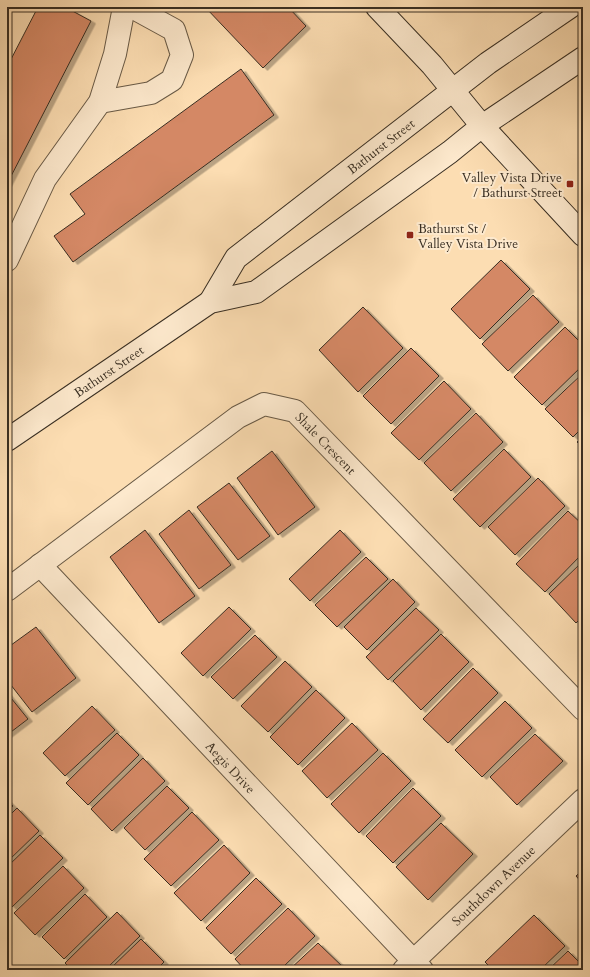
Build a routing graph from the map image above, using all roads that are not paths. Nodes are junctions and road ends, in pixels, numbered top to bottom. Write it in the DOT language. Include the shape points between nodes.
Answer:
graph roads {
  1 [pos="124,7"];
  2 [pos="132,7"];
  3 [pos="377,7"];
  4 [pos="570,7"];
  5 [pos="583,58"];
  6 [pos="454,90"];
  7 [pos="100,102"];
  8 [pos="482,126"];
  9 [pos="583,235"];
  10 [pos="7,260"];
  11 [pos="210,302"];
  12 [pos="7,440"];
  13 [pos="40,564"];
  14 [pos="7,590"];
  15 [pos="583,709"];
  16 [pos="583,800"];
  17 [pos="413,967"];
  1 -- 7 [label="street" via="115,54"];
  2 -- 7 [label="street" via="174,30 182,55 172,80 151,93"];
  3 -- 6 [label="street"];
  4 -- 6 [label="street, Bathurst Street" via="488,63"];
  5 -- 8 [label="street, Bathurst Street"];
  6 -- 8 [label="street"];
  6 -- 11 [label="street, Bathurst Street" via="236,258"];
  7 -- 10 [label="street" via="45,179"];
  8 -- 9 [label="street"];
  8 -- 11 [label="street, Bathurst Street" via="450,152 256,292"];
  11 -- 12 [label="street, Bathurst Street"];
  13 -- 14 [label="street, Shale Crescent"];
  13 -- 15 [label="street, Shale Crescent" via="238,417 264,404 295,411"];
  13 -- 17 [label="street, Aegis Drive"];
  16 -- 17 [label="street, Southdown Avenue"];
}
